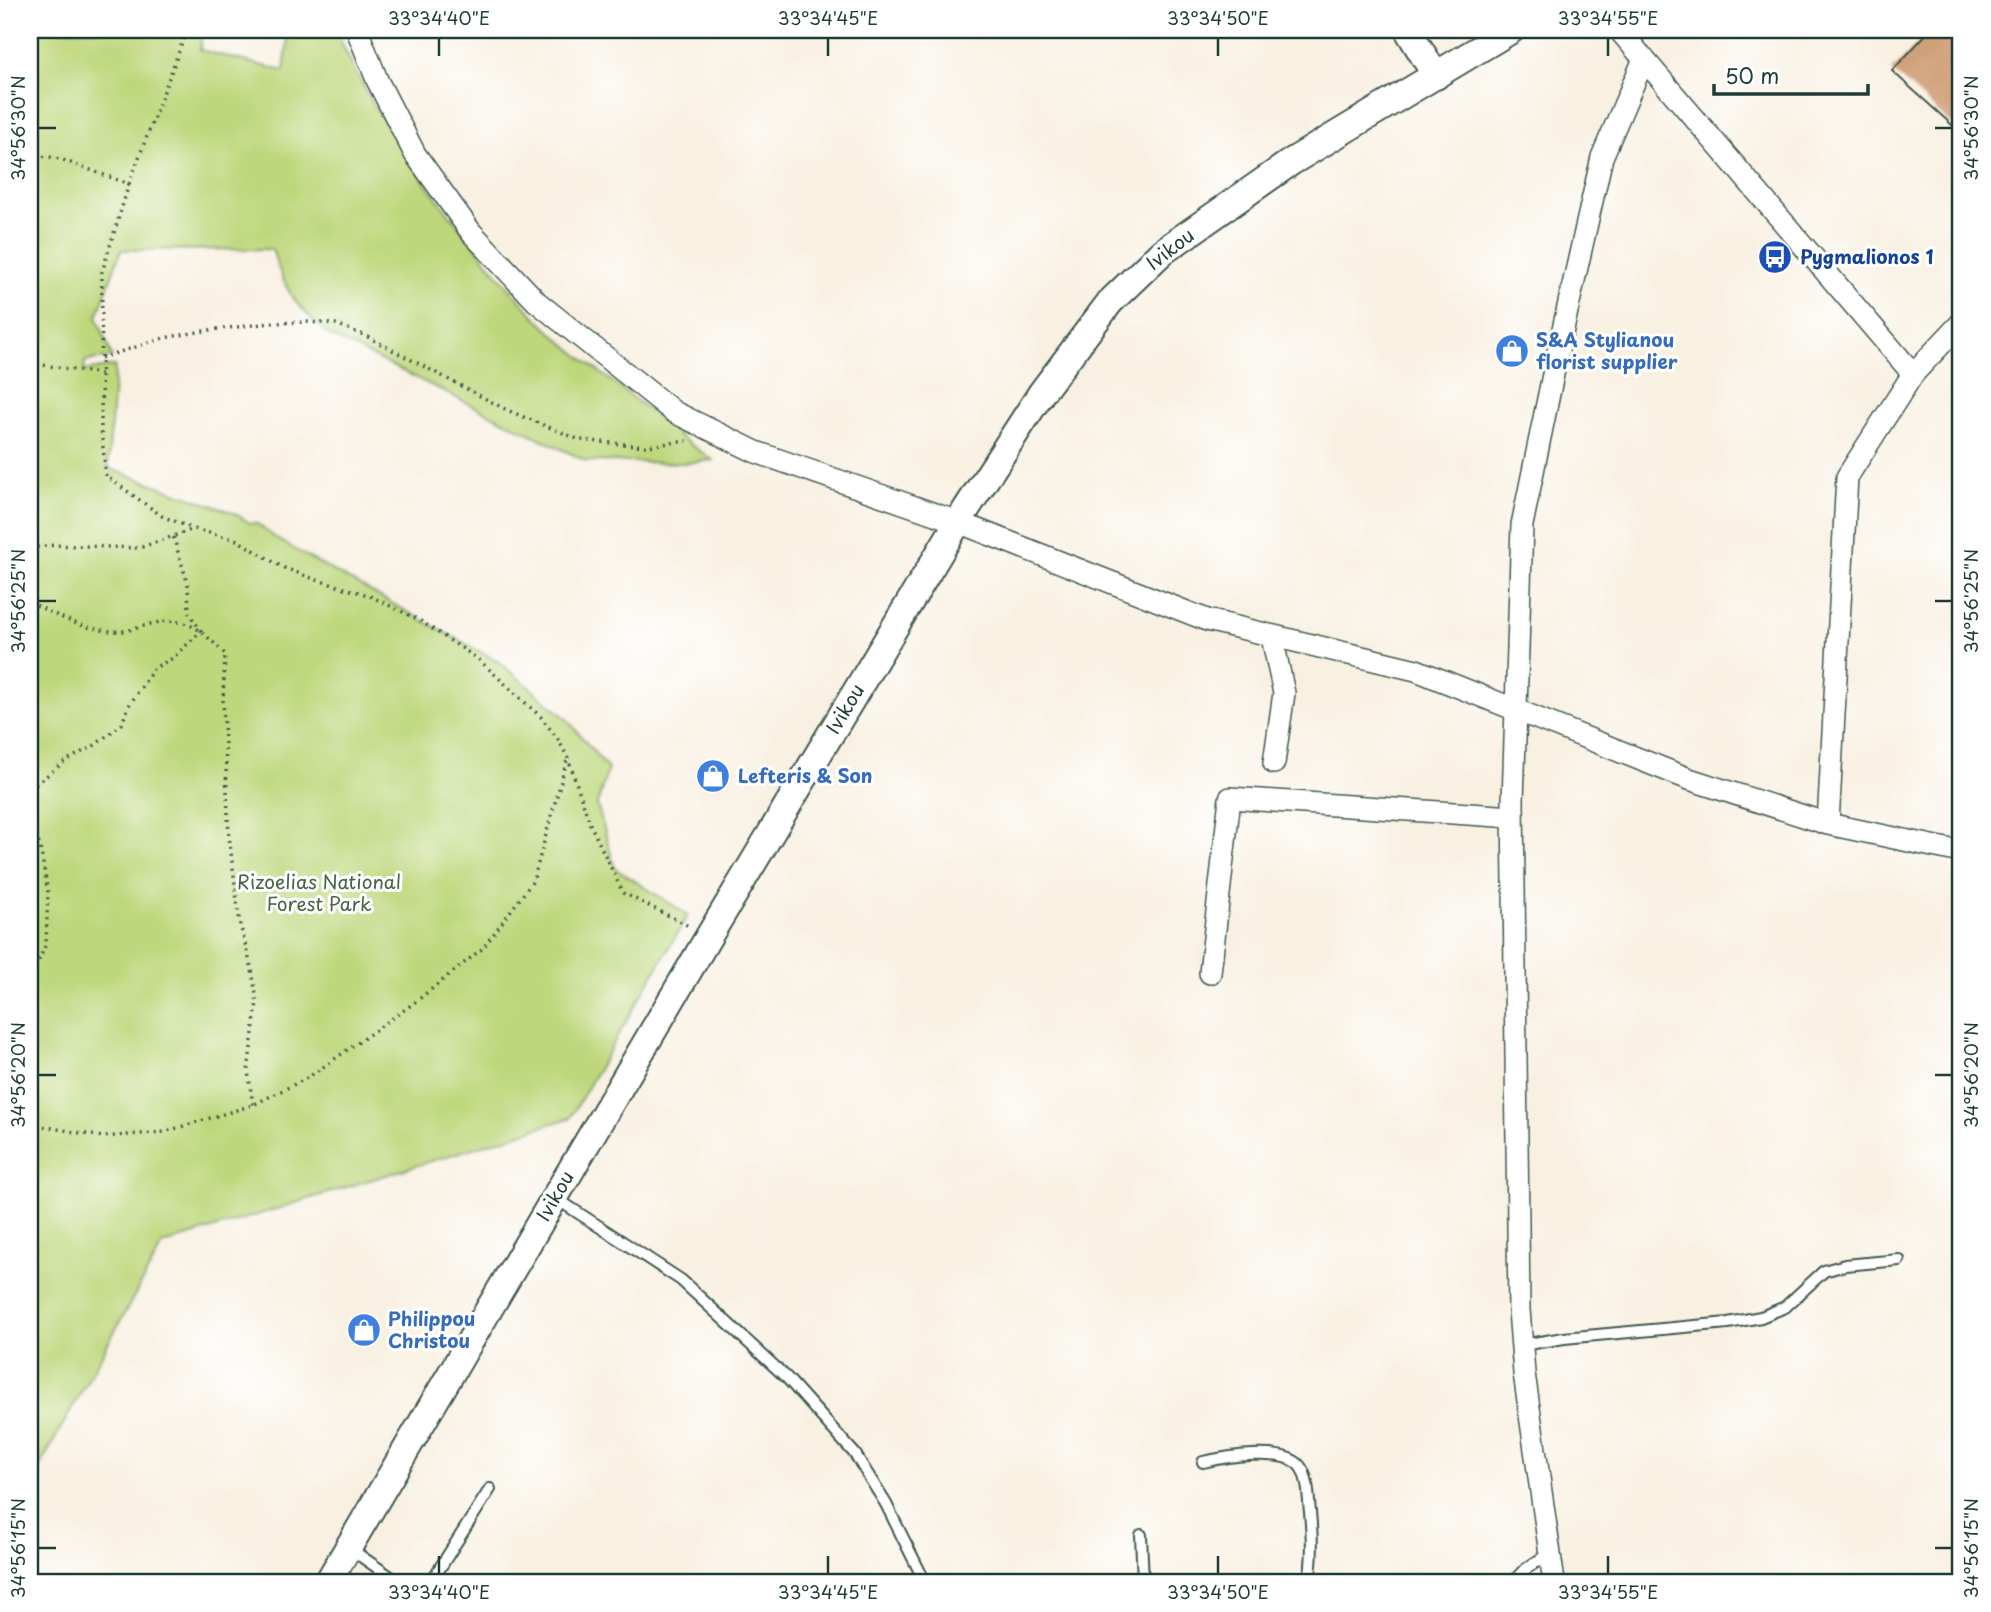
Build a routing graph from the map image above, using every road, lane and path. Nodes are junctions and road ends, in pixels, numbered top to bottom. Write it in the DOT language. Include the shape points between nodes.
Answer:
graph roads {
  1 [pos="187,30"];
  2 [pos="357,30"];
  3 [pos="1408,30"];
  4 [pos="1511,30"];
  5 [pos="1619,30"];
  6 [pos="1644,59"];
  7 [pos="1436,76"];
  8 [pos="30,162"];
  9 [pos="129,184"];
  10 [pos="1961,323"];
  11 [pos="101,358"];
  12 [pos="30,363"];
  13 [pos="101,374"];
  14 [pos="1913,374"];
  15 [pos="712,431"];
  16 [pos="958,522"];
  17 [pos="194,529"];
  18 [pos="173,536"];
  19 [pos="30,548"];
  20 [pos="30,603"];
  21 [pos="201,631"];
  22 [pos="1272,637"];
  23 [pos="1516,709"];
  24 [pos="568,758"];
  25 [pos="1273,763"];
  26 [pos="30,789"];
  27 [pos="1513,817"];
  28 [pos="30,824"];
  29 [pos="1828,824"];
  30 [pos="1961,852"];
  31 [pos="709,936"];
  32 [pos="1210,973"];
  33 [pos="30,980"];
  34 [pos="253,1105"];
  35 [pos="30,1124"];
  36 [pos="554,1197"];
  37 [pos="1899,1261"];
  38 [pos="1522,1345"];
  39 [pos="1203,1462"];
  40 [pos="490,1489"];
  41 [pos="1141,1535"];
  42 [pos="349,1548"];
  43 [pos="1550,1553"];
  44 [pos="328,1582"];
  45 [pos="398,1582"];
  46 [pos="431,1582"];
  47 [pos="925,1582"];
  48 [pos="1143,1582"];
  49 [pos="1308,1582"];
  50 [pos="1514,1582"];
  51 [pos="1554,1582"];
  1 -- 9 [label="path"];
  2 -- 15 [label="street" via="415,154 471,232 537,302 674,412"];
  3 -- 7 [label="street"];
  4 -- 7 [label="street, Ivikou"];
  5 -- 6 [label="street"];
  6 -- 14 [label="street"];
  6 -- 23 [label="street" via="1602,157 1522,525"];
  7 -- 16 [label="street, Ivikou" via="1291,162 1162,252 1110,302 1057,372"];
  8 -- 9 [label="path" via="45,156 60,159"];
  9 -- 11 [label="path" via="102,272"];
  10 -- 14 [label="street"];
  11 -- 13 [label="path"];
  11 -- 15 [label="path" via="164,338 209,330 306,321 336,324 507,410 580,440 646,446 686,442"];
  12 -- 13 [label="path"];
  13 -- 17 [label="path" via="106,476 162,516"];
  14 -- 29 [label="street" via="1847,477"];
  15 -- 16 [label="street" via="756,452"];
  16 -- 22 [label="street" via="1207,620"];
  16 -- 31 [label="street, Ivikou"];
  17 -- 18 [label="path"];
  17 -- 24 [label="path" via="237,540 282,567 368,595 419,620 478,659 542,718"];
  18 -- 19 [label="path" via="139,548"];
  18 -- 21 [label="path" via="188,584 189,613"];
  20 -- 21 [label="path" via="66,621 95,628 124,631 179,620"];
  21 -- 26 [label="path" via="173,658 154,668 122,724"];
  21 -- 34 [label="path" via="225,654 229,836 240,924 257,1002 248,1071"];
  22 -- 23 [label="street" via="1416,670"];
  22 -- 25 [label="street" via="1284,693"];
  23 -- 27 [label="street"];
  23 -- 29 [label="street" via="1689,779"];
  24 -- 31 [label="path" via="590,824 623,893"];
  24 -- 34 [label="path" via="533,881 483,948 309,1077"];
  27 -- 32 [label="street" via="1230,798"];
  27 -- 38 [label="street"];
  28 -- 33 [label="path" via="40,846 48,892 46,943"];
  29 -- 30 [label="street"];
  31 -- 36 [label="street, Ivikou"];
  34 -- 35 [label="path" via="164,1132 103,1137"];
  36 -- 42 [label="street, Ivikou"];
  36 -- 47 [label="lane" via="681,1280 788,1378 855,1454"];
  37 -- 38 [label="lane" via="1824,1271 1785,1307 1761,1317"];
  38 -- 43 [label="street"];
  39 -- 49 [label="lane" via="1277,1455 1300,1465 1312,1527"];
  40 -- 46 [label="lane"];
  41 -- 48 [label="lane"];
  42 -- 44 [label="street, Ivikou"];
  42 -- 45 [label="lane"];
  43 -- 50 [label="lane"];
  43 -- 51 [label="street"];
}
